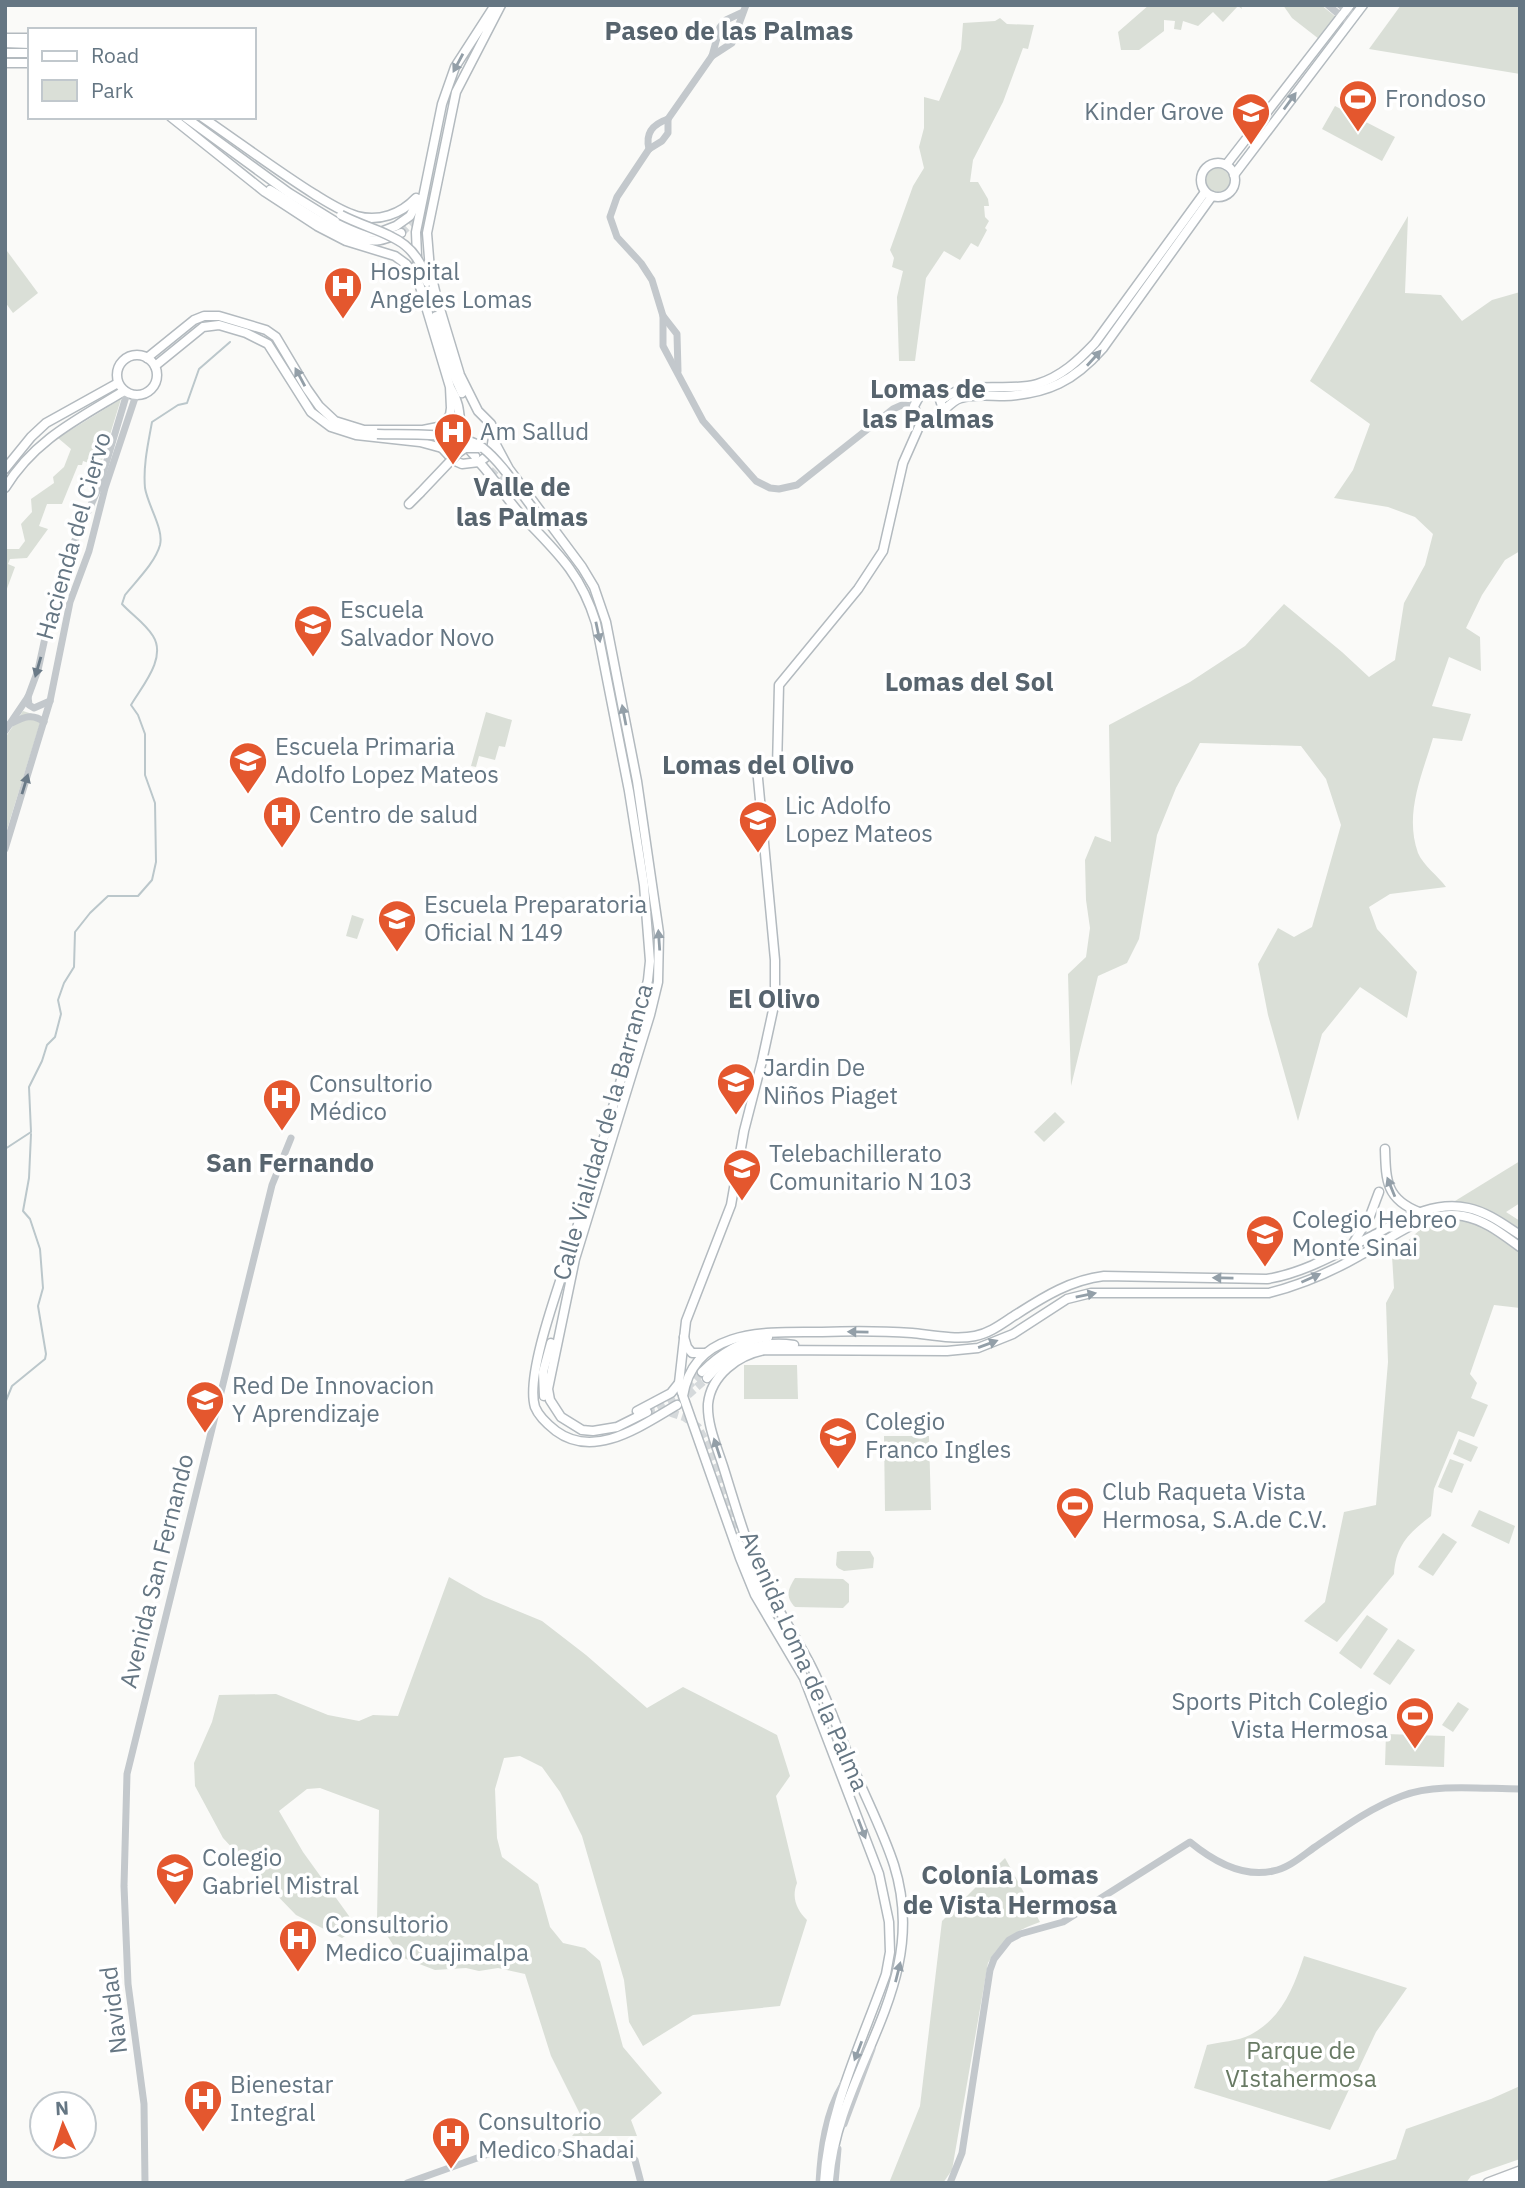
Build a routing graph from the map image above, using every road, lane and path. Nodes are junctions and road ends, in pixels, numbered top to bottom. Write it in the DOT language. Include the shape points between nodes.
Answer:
graph roads {
  1 [pos="495,5"];
  2 [pos="501,5"];
  3 [pos="746,5"];
  4 [pos="1328,5"];
  5 [pos="1363,5"];
  6 [pos="1345,9"];
  7 [pos="741,13"];
  8 [pos="1344,30"];
  9 [pos="5,38"];
  10 [pos="28,38"];
  11 [pos="5,43"];
  12 [pos="28,44"];
  13 [pos="5,53"];
  14 [pos="28,53"];
  15 [pos="712,56"];
  16 [pos="5,63"];
  17 [pos="28,63"];
  18 [pos="455,99"];
  19 [pos="174,119"];
  20 [pos="188,119"];
  21 [pos="205,119"];
  22 [pos="668,119"];
  23 [pos="226,135"];
  24 [pos="649,149"];
  25 [pos="235,155"];
  26 [pos="1226,165"];
  27 [pos="264,168"];
  28 [pos="1234,175"];
  29 [pos="247,176"];
  30 [pos="427,191"];
  31 [pos="1209,194"];
  32 [pos="401,233"];
  33 [pos="416,243"];
  34 [pos="428,243"];
  35 [pos="423,281"];
  36 [pos="663,316"];
  37 [pos="672,328"];
  38 [pos="662,330"];
  39 [pos="678,355"];
  40 [pos="669,357"];
  41 [pos="146,358"];
  42 [pos="155,366"];
  43 [pos="678,372"];
  44 [pos="118,383"];
  45 [pos="450,387"];
  46 [pos="129,393"];
  47 [pos="942,405"];
  48 [pos="914,406"];
  49 [pos="478,411"];
  50 [pos="54,419"];
  51 [pos="922,420"];
  52 [pos="443,426"];
  53 [pos="62,429"];
  54 [pos="365,430"];
  55 [pos="423,430"];
  56 [pos="494,441"];
  57 [pos="420,442"];
  58 [pos="442,448"];
  59 [pos="482,448"];
  60 [pos="502,457"];
  61 [pos="477,459"];
  62 [pos="5,469"];
  63 [pos="487,471"];
  64 [pos="504,484"];
  65 [pos="5,488"];
  66 [pos="409,504"];
  67 [pos="522,516"];
  68 [pos="546,519"];
  69 [pos="83,524"];
  70 [pos="95,529"];
  71 [pos="568,549"];
  72 [pos="559,555"];
  73 [pos="27,697"];
  74 [pos="50,701"];
  75 [pos="44,722"];
  76 [pos="7,727"];
  77 [pos="5,849"];
  78 [pos="291,1139"];
  79 [pos="1385,1149"];
  80 [pos="1379,1192"];
  81 [pos="1419,1212"];
  82 [pos="1520,1235"];
  83 [pos="1351,1247"];
  84 [pos="1520,1247"];
  85 [pos="1250,1279"];
  86 [pos="1267,1279"];
  87 [pos="1248,1293"];
  88 [pos="1269,1293"];
  89 [pos="1051,1294"];
  90 [pos="1057,1305"];
  91 [pos="562,1312"];
  92 [pos="809,1332"];
  93 [pos="683,1334"];
  94 [pos="714,1348"];
  95 [pos="808,1349"];
  96 [pos="702,1357"];
  97 [pos="680,1359"];
  98 [pos="679,1383"];
  99 [pos="683,1396"];
  100 [pos="677,1405"];
  101 [pos="647,1412"];
  102 [pos="659,1412"];
  103 [pos="670,1412"];
  104 [pos="730,1489"];
  105 [pos="716,1494"];
  106 [pos="738,1541"];
  107 [pos="782,1632"];
  108 [pos="831,1712"];
  109 [pos="1520,1789"];
  110 [pos="124,1833"];
  111 [pos="880,1992"];
  112 [pos="888,2000"];
  113 [pos="874,2036"];
  114 [pos="850,2071"];
  115 [pos="843,2104"];
  116 [pos="1520,2171"];
  117 [pos="1520,2178"];
  118 [pos="145,2183"];
  119 [pos="407,2183"];
  120 [pos="641,2183"];
  121 [pos="824,2183"];
  122 [pos="835,2183"];
  123 [pos="950,2183"];
  124 [pos="1488,2183"];
  125 [pos="1506,2183"];
  1 -- 30 [label="main road, one-way" via="455,67 442,104"];
  2 -- 18 [label="main road, Calle Vialidad de la Barranca"];
  3 -- 7 [label="street"];
  4 -- 6 [label="street"];
  5 -- 8 [label="main road"];
  6 -- 8 [label="street" via="1352,15"];
  6 -- 26 [label="main road"];
  7 -- 15 [label="street" via="732,43"];
  7 -- 15 [label="street" via="720,27"];
  28 -- 8 [label="main road, one-way"];
  9 -- 10 [label="main road"];
  11 -- 12 [label="main road"];
  13 -- 14 [label="main road"];
  15 -- 22 [label="street"];
  16 -- 17 [label="main road"];
  18 -- 30 [label="main road"];
  18 -- 34 [label="main road, Calle Vialidad de la Barranca"];
  19 -- 29 [label="main road"];
  20 -- 25 [label="main road"];
  21 -- 23 [label="main road"];
  22 -- 24 [label="street" via="668,133"];
  22 -- 24 [label="street" via="652,128"];
  23 -- 27 [label="main road"];
  23 -- 30 [label="main road" via="355,216 384,217"];
  24 -- 36 [label="street" via="617,197 610,217 617,237 652,280"];
  25 -- 27 [label="main road"];
  25 -- 30 [label="main road" via="339,224 360,232 378,233 396,226 410,216"];
  26 -- 28 [label="main road"];
  26 -- 31 [label="main road" via="1206,167 1200,179"];
  27 -- 35 [label="main road, bridge" via="341,215 405,244 418,256"];
  28 -- 31 [label="main road" via="1231,191 1219,197"];
  29 -- 32 [label="main road" via="361,240 380,241"];
  29 -- 35 [label="main road" via="317,226 346,241 395,256"];
  30 -- 33 [label="main road"];
  31 -- 47 [label="main road" via="1095,343 1067,370 1038,384 962,389 950,393"];
  33 -- 34 [label="main road" via="420,237"];
  33 -- 35 [label="main road"];
  34 -- 49 [label="main road, Calle Vialidad de la Barranca" via="437,299 463,383"];
  35 -- 45 [label="main road"];
  35 -- 49 [label="main road" via="457,384"];
  36 -- 37 [label="street"];
  36 -- 38 [label="street"];
  37 -- 38 [label="street"];
  37 -- 39 [label="street" via="679,342"];
  38 -- 40 [label="street"];
  39 -- 40 [label="street"];
  39 -- 43 [label="street"];
  40 -- 43 [label="street"];
  41 -- 42 [label="main road"];
  41 -- 44 [label="main road" via="135,355 124,360 117,370"];
  54 -- 41 [label="main road, one-way" via="335,421 319,406 276,337 249,324 204,316"];
  42 -- 46 [label="main road" via="153,386 144,394"];
  42 -- 57 [label="main road" via="203,327 237,330 268,344 312,412 331,427 356,435"];
  43 -- 48 [label="street" via="703,421 755,481 769,488 797,485 893,409"];
  44 -- 46 [label="main road"];
  44 -- 50 [label="main road"];
  45 -- 52 [label="main road" via="450,415"];
  45 -- 61 [label="main road, Calle Vialidad de la Barranca" via="459,407 463,442"];
  46 -- 53 [label="main road"];
  46 -- 69 [label="street, Hacienda del Ciervo"];
  46 -- 70 [label="street, Hacienda del Ciervo"];
  47 -- 48 [label="main road" via="927,393 919,396"];
  47 -- 51 [label="main road" via="936,419"];
  48 -- 51 [label="main road"];
  49 -- 56 [label="main road, Calle Vialidad de la Barranca" via="491,424"];
  50 -- 53 [label="street"];
  50 -- 62 [label="main road" via="31,437"];
  51 -- 93 [label="main road, Avenida Loma de la Palma" via="902,463 883,551 858,589 783,677 778,699 777,769 757,768 775,1001 731,1205"];
  52 -- 55 [label="main road"];
  52 -- 58 [label="main road"];
  53 -- 65 [label="main road" via="23,463"];
  54 -- 55 [label="main road"];
  54 -- 59 [label="main road, bridge" via="458,438"];
  55 -- 57 [label="main road"];
  56 -- 60 [label="main road, Calle Vialidad de la Barranca"];
  56 -- 61 [label="main road" via="486,457"];
  57 -- 58 [label="main road"];
  58 -- 61 [label="main road" via="462,464"];
  59 -- 66 [label="main road, bridge" via="465,448"];
  59 -- 68 [label="main road, bridge"];
  60 -- 63 [label="main road" via="492,460"];
  60 -- 68 [label="main road, Calle Vialidad de la Barranca"];
  61 -- 63 [label="main road, Calle Vialidad de la Barranca"];
  63 -- 67 [label="main road, Calle Vialidad de la Barranca"];
  64 -- 67 [label="main road"];
  67 -- 72 [label="main road, Calle Vialidad de la Barranca"];
  68 -- 71 [label="main road, Calle Vialidad de la Barranca"];
  69 -- 70 [label="street"];
  69 -- 73 [label="street, Hacienda del Ciervo, one-way" via="53,601 38,670"];
  70 -- 74 [label="street, Hacienda del Ciervo" via="70,602"];
  71 -- 72 [label="main road"];
  91 -- 71 [label="main road, Calle Vialidad de la Barranca, one-way" via="650,1015 660,957 645,833 606,622 594,587"];
  72 -- 102 [label="main road, Calle Vialidad de la Barranca, one-way" via="583,588 596,623 636,831 650,961 640,1014 558,1287 533,1392 535,1408 545,1423 563,1436 583,1442 628,1433"];
  73 -- 74 [label="street" via="34,708"];
  73 -- 76 [label="street, Hacienda del Ciervo"];
  74 -- 75 [label="street, Hacienda del Ciervo"];
  75 -- 76 [label="street" via="30,716"];
  77 -- 75 [label="street, Hacienda del Ciervo, one-way"];
  78 -- 110 [label="street, Avenida San Fernando" via="272,1185 137,1729 127,1774"];
  81 -- 79 [label="main road, one-way" via="1398,1202 1389,1189"];
  80 -- 83 [label="main road"];
  81 -- 82 [label="main road" via="1466,1207"];
  81 -- 83 [label="main road"];
  83 -- 86 [label="main road" via="1305,1269"];
  88 -- 84 [label="main road, Avenida Loma de la Palma, one-way" via="1315,1277 1435,1217 1479,1221"];
  85 -- 86 [label="main road"];
  85 -- 87 [label="main road" via="1254,1285"];
  85 -- 89 [label="main road, one-way" via="1104,1276 1087,1278"];
  86 -- 88 [label="main road" via="1264,1285"];
  87 -- 88 [label="main road, Avenida Loma de la Palma"];
  90 -- 87 [label="main road, Avenida Loma de la Palma, one-way" via="1106,1292"];
  89 -- 90 [label="main road"];
  89 -- 92 [label="main road, one-way" via="998,1327 974,1336"];
  95 -- 90 [label="main road, Avenida Loma de la Palma, one-way" via="978,1348 1013,1335"];
  91 -- 98 [label="main road" via="552,1390 569,1418 590,1427 606,1426 671,1393"];
  91 -- 101 [label="main road" via="548,1389 561,1417 593,1432 617,1427"];
  91 -- 102 [label="main road" via="542,1383 545,1399 560,1423 578,1434 596,1436"];
  92 -- 94 [label="main road" via="742,1336"];
  92 -- 95 [label="main road" via="740,1345 722,1355 704,1375 754,1346 784,1343"];
  93 -- 94 [label="main road" via="692,1353"];
  93 -- 97 [label="main road, Avenida Loma de la Palma"];
  94 -- 96 [label="main road"];
  104 -- 95 [label="main road, Avenida Loma de la Palma, one-way" via="708,1414 717,1380 731,1365 755,1352"];
  96 -- 97 [label="main road" via="688,1362"];
  96 -- 99 [label="main road" via="689,1375"];
  97 -- 98 [label="main road, Avenida Loma de la Palma"];
  98 -- 99 [label="main road, Avenida Loma de la Palma"];
  99 -- 105 [label="main road, Avenida Loma de la Palma"];
  100 -- 102 [label="main road"];
  102 -- 103 [label="main road"];
  104 -- 105 [label="main road"];
  104 -- 108 [label="main road, Avenida Loma de la Palma" via="767,1588"];
  105 -- 107 [label="main road, Avenida Loma de la Palma" via="755,1595"];
  106 -- 107 [label="main road"];
  107 -- 108 [label="main road"];
  107 -- 111 [label="main road, Avenida Loma de la Palma, one-way" via="879,1874 890,1952"];
  112 -- 108 [label="main road, Avenida Loma de la Palma, one-way" via="902,1952 900,1892 894,1864"];
  109 -- 123 [label="street" via="1432,1790 1404,1795 1362,1816 1287,1866 1267,1872 1218,1863 1190,1842 1063,1922 1009,1940 989,1970 962,2153"];
  110 -- 118 [label="street, Navidad" via="128,1984 144,2104"];
  111 -- 112 [label="main road" via="882,2000"];
  111 -- 114 [label="main road, Avenida Loma de la Palma, one-way"];
  112 -- 113 [label="main road, Avenida Loma de la Palma"];
  113 -- 115 [label="main road, Avenida Loma de la Palma"];
  113 -- 122 [label="street, Avenida Loma de la Palma" via="843,2128"];
  114 -- 115 [label="main road, Avenida Loma de la Palma"];
  114 -- 121 [label="street, Avenida Loma de la Palma" via="831,2109 821,2157"];
  115 -- 121 [label="main road"];
  116 -- 124 [label="main road"];
  117 -- 125 [label="main road"];
  119 -- 120 [label="street" via="494,2152 626,2153 635,2160"];
}
